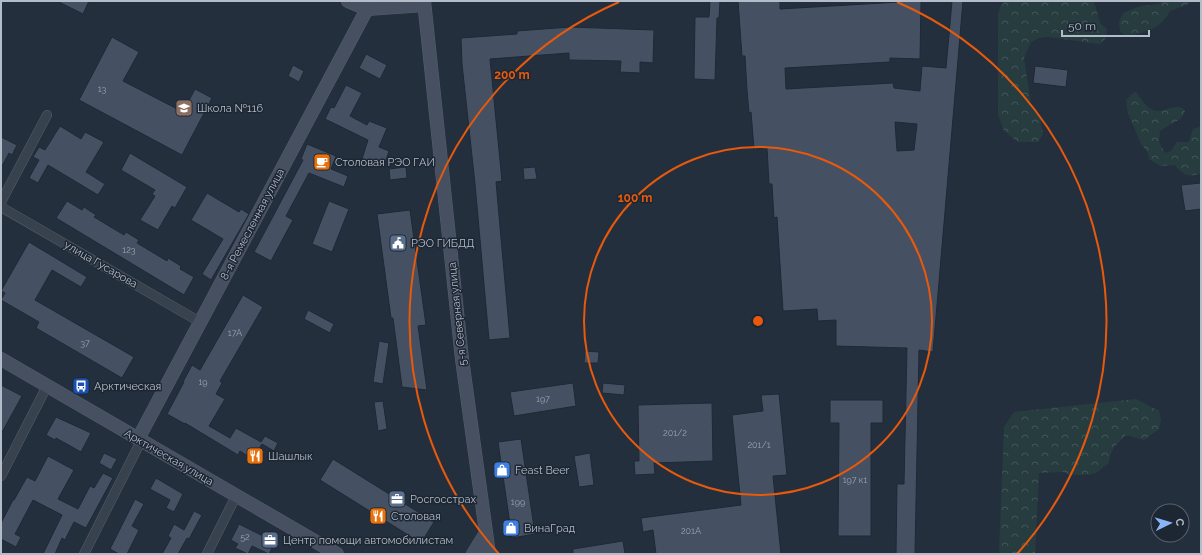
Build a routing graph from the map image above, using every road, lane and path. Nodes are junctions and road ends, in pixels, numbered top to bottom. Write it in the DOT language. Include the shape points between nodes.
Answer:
graph roads {
  1 [pos="348,1"];
  2 [pos="424,3"];
  3 [pos="367,9"];
  4 [pos="47,115"];
  5 [pos="4,186"];
  6 [pos="1,202"];
  7 [pos="1,207"];
  8 [pos="200,322"];
  9 [pos="1,359"];
  10 [pos="47,386"];
  11 [pos="140,440"];
  12 [pos="1,476"];
  13 [pos="236,496"];
  14 [pos="486,533"];
  15 [pos="334,553"];
  16 [pos="84,554"];
  17 [pos="207,554"];
  18 [pos="473,554"];
  19 [pos="489,554"];
  1 -- 3 [label="street"];
  2 -- 3 [label="street"];
  2 -- 14 [label="street, 5-я Северная улица" via="462,359"];
  3 -- 8 [label="street, 8-я Ремесленная улица"];
  4 -- 5 [label="street"];
  5 -- 6 [label="street"];
  7 -- 8 [label="street, улица Гусарова"];
  8 -- 11 [label="street, 8-я Ремесленная улица"];
  9 -- 10 [label="street, Арктическая улица"];
  10 -- 11 [label="street, Арктическая улица"];
  10 -- 12 [label="street"];
  11 -- 13 [label="street, Арктическая улица"];
  11 -- 16 [label="street, 8-я Ремесленная улица"];
  13 -- 15 [label="street, Арктическая улица"];
  13 -- 17 [label="street"];
  14 -- 18 [label="street"];
  14 -- 19 [label="street, 5-я Северная улица"];
}
